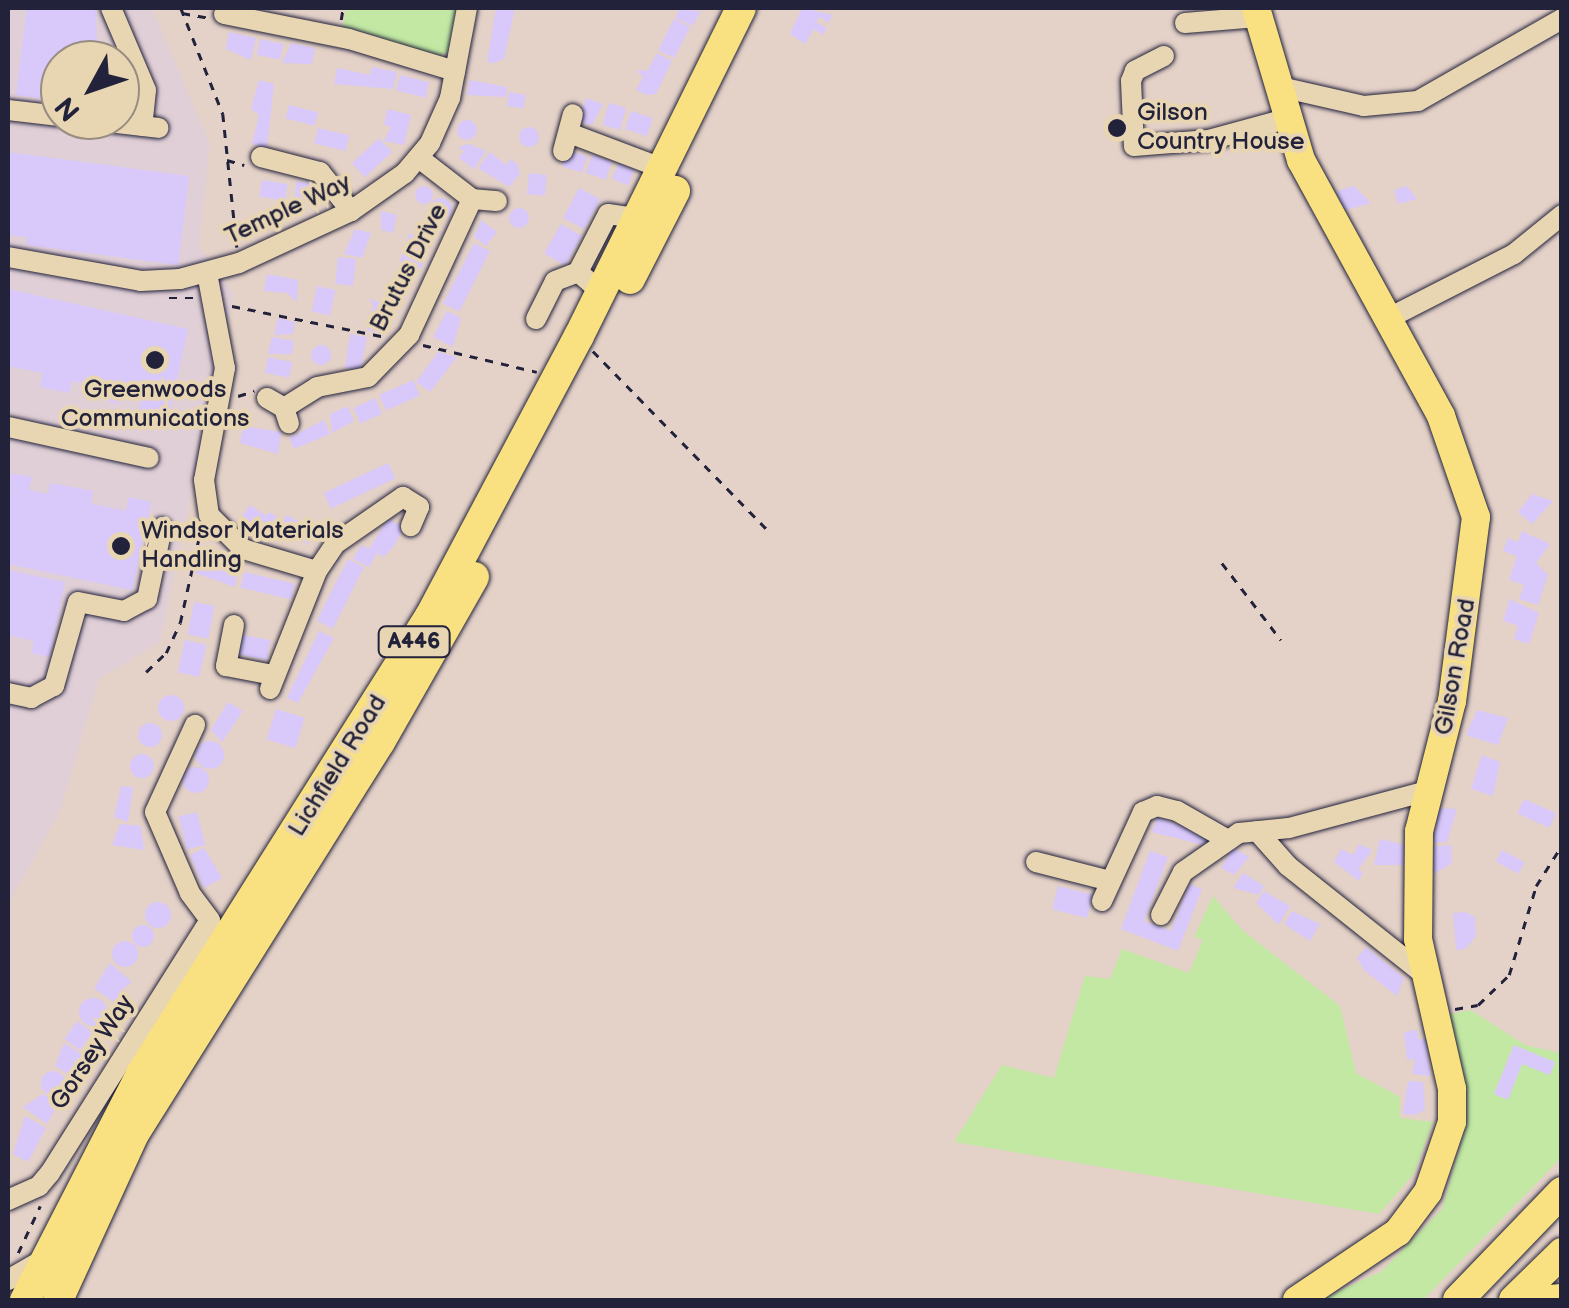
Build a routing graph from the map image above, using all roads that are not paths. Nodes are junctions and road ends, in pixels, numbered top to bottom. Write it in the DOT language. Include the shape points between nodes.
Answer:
graph roads {
  1 [pos="111,8"];
  2 [pos="467,8"];
  3 [pos="740,9"];
  4 [pos="1257,12"];
  5 [pos="224,14"];
  6 [pos="277,16"];
  7 [pos="1562,20"];
  8 [pos="1185,23"];
  9 [pos="125,40"];
  10 [pos="1164,56"];
  11 [pos="455,71"];
  12 [pos="140,76"];
  13 [pos="1276,86"];
  14 [pos="8,110"];
  15 [pos="40,114"];
  16 [pos="1286,119"];
  17 [pos="140,126"];
  18 [pos="568,133"];
  19 [pos="260,157"];
  20 [pos="420,158"];
  21 [pos="664,169"];
  22 [pos="472,199"];
  23 [pos="498,201"];
  24 [pos="351,211"];
  25 [pos="1562,215"];
  26 [pos="8,256"];
  27 [pos="207,274"];
  28 [pos="590,282"];
  29 [pos="1387,318"];
  30 [pos="536,319"];
  31 [pos="280,410"];
  32 [pos="8,426"];
  33 [pos="150,458"];
  34 [pos="412,526"];
  35 [pos="162,528"];
  36 [pos="316,571"];
  37 [pos="236,625"];
  38 [pos="8,694"];
  39 [pos="194,725"];
  40 [pos="1426,791"];
  41 [pos="1257,830"];
  42 [pos="1228,840"];
  43 [pos="1036,862"];
  44 [pos="1110,881"];
  45 [pos="1102,901"];
  46 [pos="1162,915"];
  47 [pos="1424,974"];
  48 [pos="134,1134"];
  49 [pos="1562,1192"];
  50 [pos="8,1200"];
  51 [pos="1562,1254"];
  52 [pos="31,1255"];
  53 [pos="8,1280"];
  54 [pos="1562,1299"];
  55 [pos="25,1300"];
  56 [pos="42,1300"];
  57 [pos="58,1300"];
  58 [pos="1296,1300"];
  59 [pos="1458,1300"];
  60 [pos="1514,1300"];
  61 [pos="1550,1300"];
  1 -- 9 [label="street"];
  2 -- 11 [label="street, Temple Way"];
  3 -- 21 [label="highway, Lichfield Road / A446"];
  3 -- 48 [label="highway, Lichfield Road / A446" via="593,351 439,642"];
  4 -- 8 [label="street"];
  4 -- 13 [label="main road, Gilson Road"];
  5 -- 6 [label="street"];
  6 -- 11 [label="street"];
  7 -- 13 [label="street" via="1418,100 1364,106"];
  10 -- 16 [label="street" via="1131,81 1134,146 1210,140"];
  11 -- 20 [label="street, Temple Way" via="444,116"];
  12 -- 17 [label="street" via="150,127"];
  13 -- 16 [label="main road, Gilson Road"];
  14 -- 15 [label="street"];
  16 -- 29 [label="main road, Gilson Road" via="1308,176"];
  18 -- 21 [label="street"];
  19 -- 24 [label="street" via="292,153 320,172"];
  20 -- 22 [label="street, Brutus Drive"];
  20 -- 24 [label="street, Temple Way"];
  21 -- 28 [label="highway, Lichfield Road / A446"];
  22 -- 23 [label="street, Brutus Drive"];
  22 -- 31 [label="street, Brutus Drive" via="405,340 368,376 317,387"];
  24 -- 27 [label="street, Temple Way"];
  25 -- 29 [label="street" via="1514,254"];
  26 -- 27 [label="street, Temple Way" via="141,281"];
  27 -- 36 [label="street" via="225,357 204,480 209,515 242,549"];
  28 -- 30 [label="street" via="555,281"];
  28 -- 52 [label="highway, Lichfield Road / A446" via="558,376 420,632"];
  29 -- 40 [label="main road, Gilson Road" via="1462,462 1476,518 1452,701"];
  32 -- 33 [label="street"];
  34 -- 36 [label="street" via="419,507 408,497 359,522"];
  35 -- 38 [label="street" via="147,599 124,611 78,602 62,674 31,698"];
  36 -- 37 [label="street" via="272,682 226,666"];
  39 -- 50 [label="street, Gorsey Way" via="155,812 190,893 210,920 50,1173 40,1186"];
  40 -- 41 [label="street"];
  40 -- 47 [label="main road, Gilson Road" via="1418,831"];
  41 -- 42 [label="street"];
  41 -- 47 [label="street" via="1288,866"];
  42 -- 44 [label="street" via="1157,806 1133,824"];
  42 -- 46 [label="street" via="1184,872"];
  43 -- 44 [label="street"];
  44 -- 45 [label="street"];
  47 -- 58 [label="main road, Gilson Road" via="1452,1122 1428,1192 1381,1248"];
  48 -- 56 [label="street" via="96,1182"];
  48 -- 57 [label="highway, Lichfield Road / A446"];
  49 -- 59 [label="highway"];
  51 -- 60 [label="highway"];
  52 -- 53 [label="street"];
  52 -- 55 [label="highway, Lichfield Road / A446"];
  54 -- 61 [label="highway"];
}
